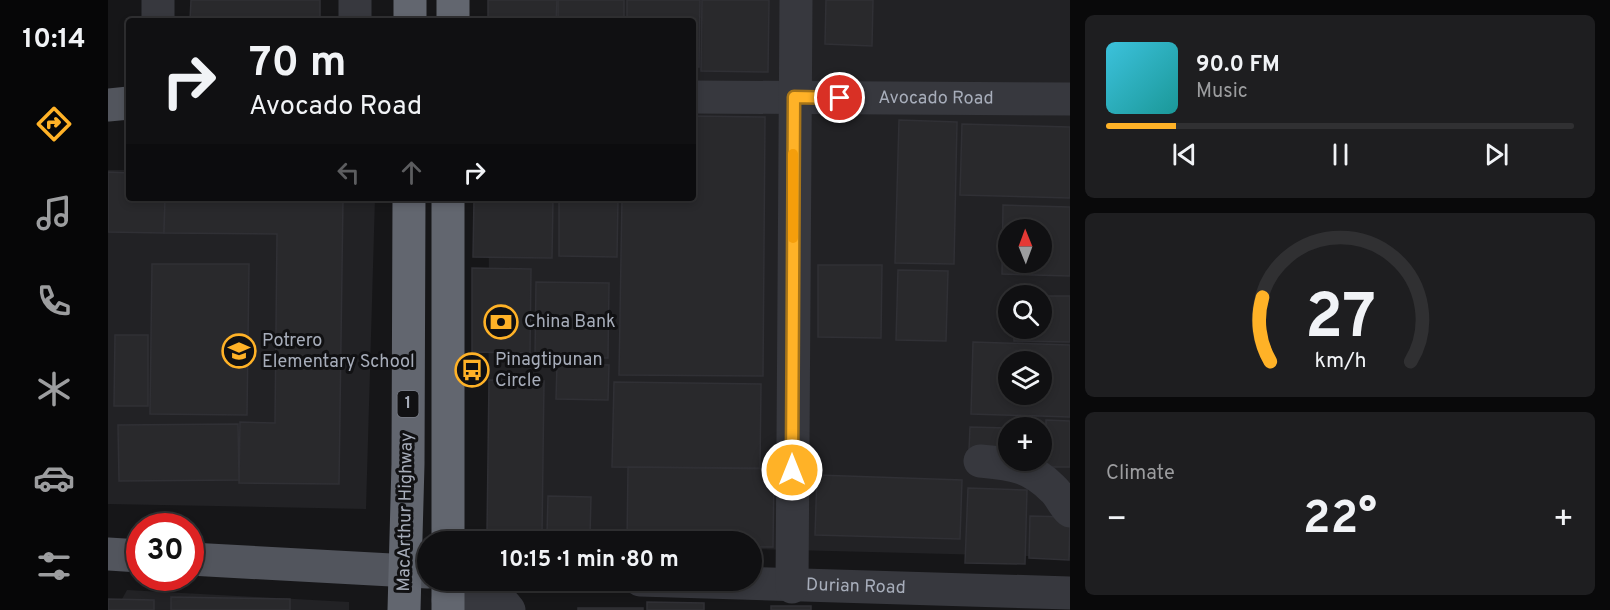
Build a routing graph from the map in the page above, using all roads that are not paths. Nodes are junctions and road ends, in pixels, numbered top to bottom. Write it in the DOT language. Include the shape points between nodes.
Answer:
graph roads {
  1 [pos="158,0"];
  2 [pos="355,0"];
  3 [pos="410,0"];
  4 [pos="453,0"];
  5 [pos="796,0"];
  6 [pos="158,18"];
  7 [pos="355,18"];
  8 [pos="410,18"];
  9 [pos="453,18"];
  10 [pos="696,97"];
  11 [pos="794,97"];
  12 [pos="1070,99"];
  13 [pos="126,103"];
  14 [pos="108,105"];
  15 [pos="409,201"];
  16 [pos="448,201"];
  17 [pos="980,461"];
  18 [pos="1070,512"];
  19 [pos="448,531"];
  20 [pos="108,554"];
  21 [pos="126,555"];
  22 [pos="204,560"];
  23 [pos="416,572"];
  24 [pos="762,585"];
  25 [pos="792,586"];
  26 [pos="1070,593"];
  27 [pos="448,597"];
  28 [pos="404,610"];
  29 [pos="508,610"];
  1 -- 6 [label="street"];
  2 -- 7 [label="street"];
  3 -- 8 [label="highway"];
  4 -- 9 [label="highway"];
  5 -- 11 [label="street"];
  10 -- 11 [label="street, Avocado Road"];
  11 -- 12 [label="street, Avocado Road"];
  11 -- 25 [label="street"];
  13 -- 14 [label="main road"];
  15 -- 23 [label="highway, MacArthur Highway / 1"];
  16 -- 19 [label="highway"];
  17 -- 18 [label="street" via="1018,465 1036,474 1055,490"];
  20 -- 21 [label="main road"];
  22 -- 23 [label="main road"];
  23 -- 28 [label="highway, MacArthur Highway / 1"];
  24 -- 25 [label="street, Durian Road"];
  25 -- 26 [label="street, Durian Road"];
  27 -- 29 [label="street" via="505,605"];
}
